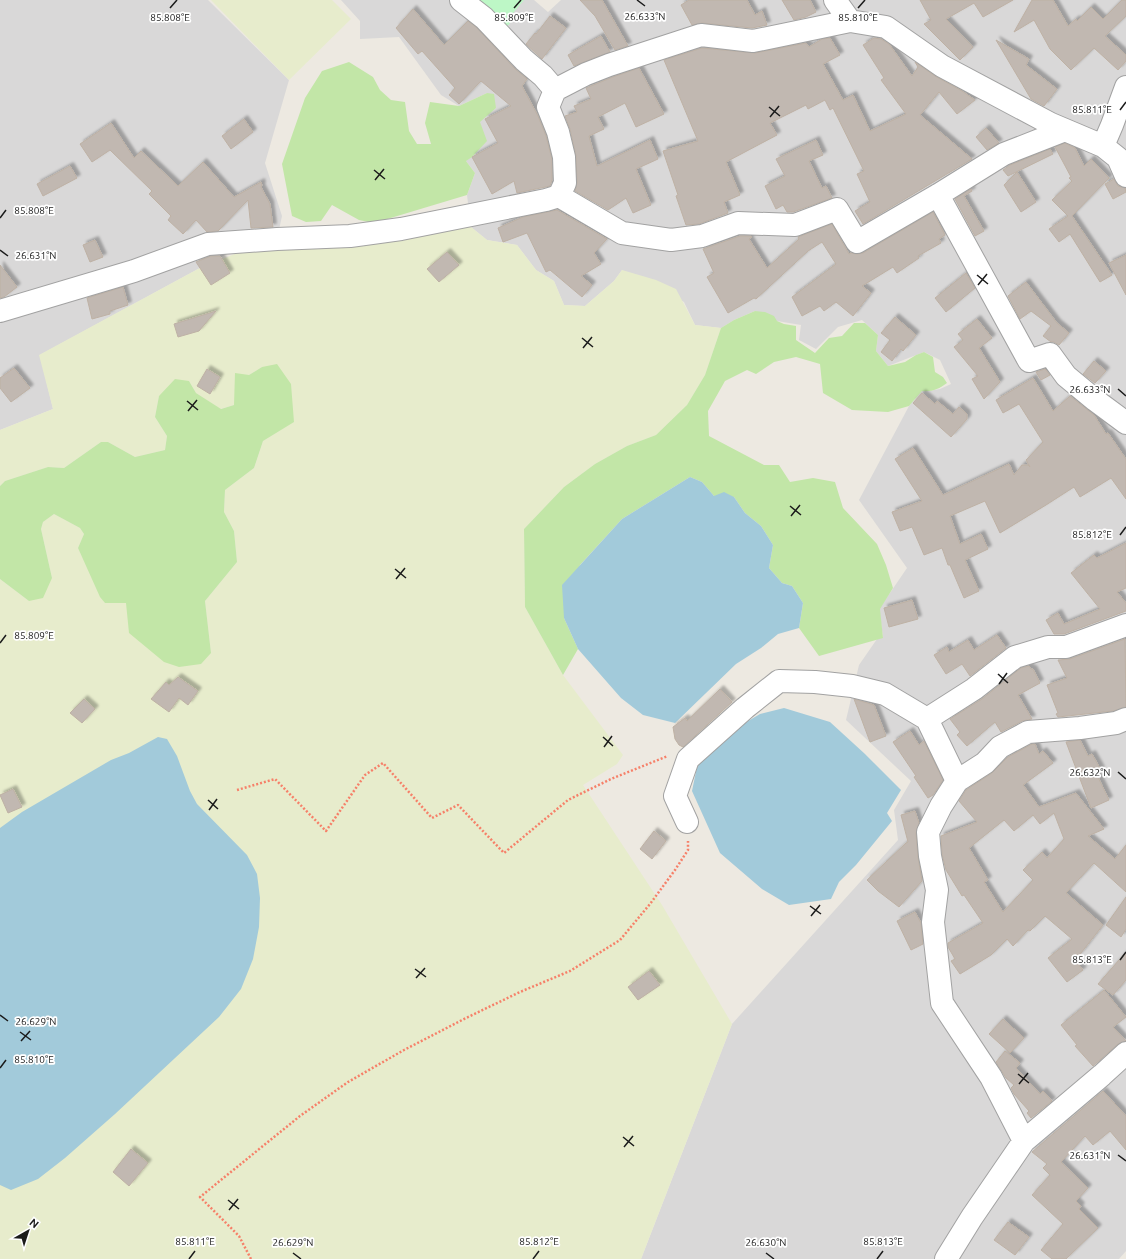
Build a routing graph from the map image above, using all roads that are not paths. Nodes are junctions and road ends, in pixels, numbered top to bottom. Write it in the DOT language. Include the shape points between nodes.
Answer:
graph roads {
  1 [pos="461,0"];
  2 [pos="835,0"];
  3 [pos="850,21"];
  4 [pos="1126,87"];
  5 [pos="555,90"];
  6 [pos="1065,130"];
  7 [pos="1118,159"];
  8 [pos="938,195"];
  9 [pos="559,196"];
  10 [pos="0,311"];
  11 [pos="1126,423"];
  12 [pos="1126,626"];
  13 [pos="927,719"];
  14 [pos="1126,719"];
  15 [pos="957,781"];
  16 [pos="687,822"];
  17 [pos="1126,1053"];
  18 [pos="1024,1140"];
  19 [pos="946,1259"];
  1 -- 5 [label="street" via="484,18"];
  2 -- 3 [label="street"];
  3 -- 5 [label="street" via="754,41 701,36 603,67"];
  3 -- 6 [label="street" via="886,27 942,66"];
  4 -- 7 [label="street" via="1112,125"];
  5 -- 9 [label="street" via="548,107 558,132 564,158 566,183"];
  6 -- 7 [label="street"];
  6 -- 8 [label="street" via="1004,154"];
  8 -- 9 [label="street" via="857,242 837,209 795,225 738,223 702,236 671,240 622,233"];
  8 -- 11 [label="street" via="1029,361 1050,354 1066,376"];
  9 -- 10 [label="street" via="401,230 350,236 208,244 134,270"];
  12 -- 13 [label="street" via="1066,647 1048,646 1015,657 974,690"];
  13 -- 15 [label="street"];
  13 -- 16 [label="street" via="886,694 815,682 779,681 688,759 675,796"];
  14 -- 15 [label="street" via="1116,723 1080,728 1028,732 1000,748 985,763"];
  15 -- 18 [label="street" via="928,832 937,890 933,922 942,1004 991,1077"];
  17 -- 18 [label="street"];
  18 -- 19 [label="street"];
}
